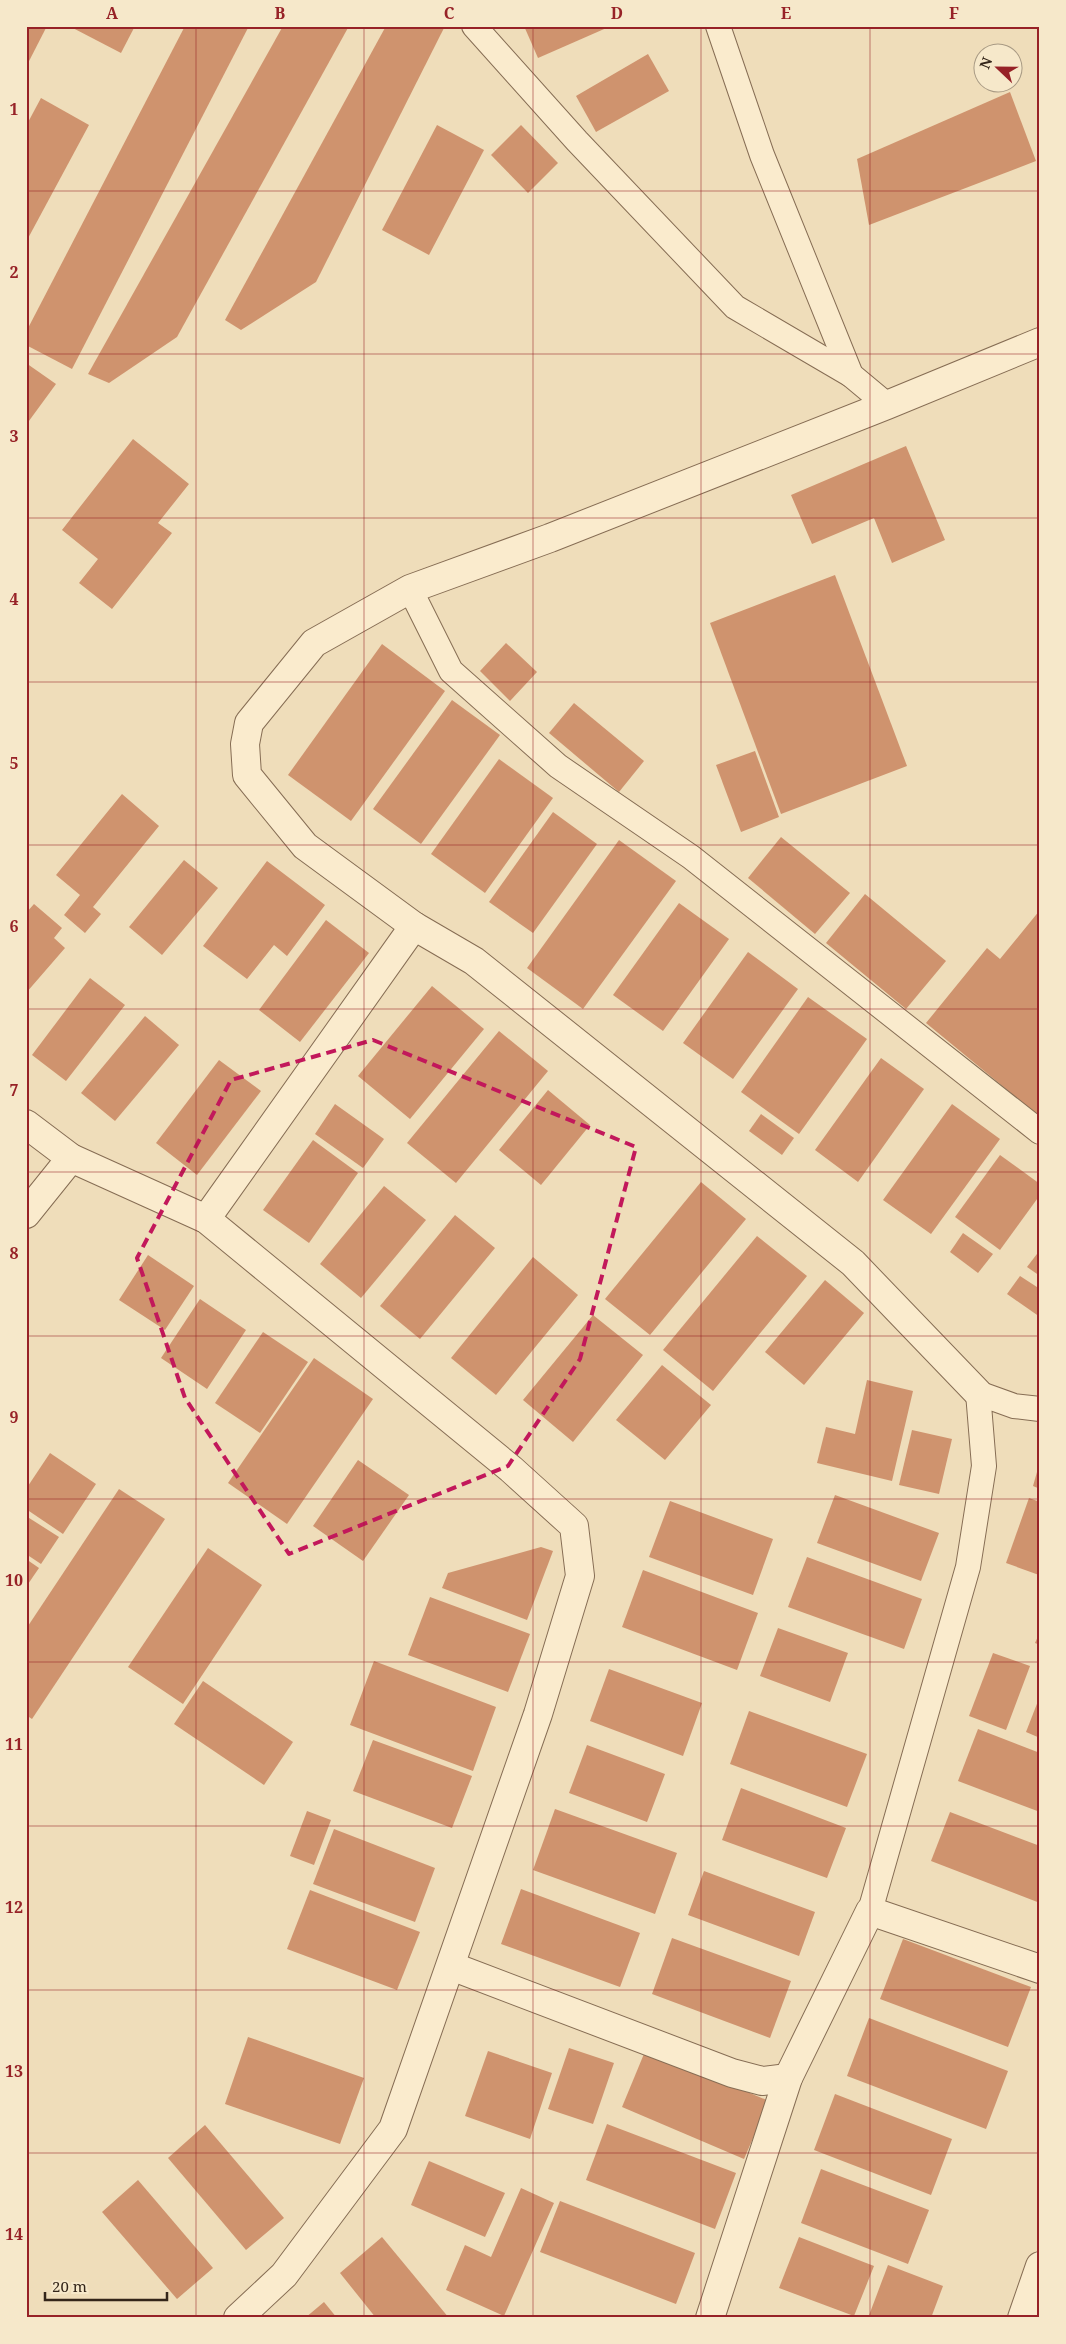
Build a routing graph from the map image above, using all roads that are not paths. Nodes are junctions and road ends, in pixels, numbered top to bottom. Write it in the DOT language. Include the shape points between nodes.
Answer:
graph roads {
  1 [pos="474,26"];
  2 [pos="718,26"];
  3 [pos="1040,342"];
  4 [pos="852,375"];
  5 [pos="887,406"];
  6 [pos="410,589"];
  7 [pos="414,926"];
  8 [pos="26,1124"];
  9 [pos="1040,1132"];
  10 [pos="71,1158"];
  11 [pos="26,1214"];
  12 [pos="206,1219"];
  13 [pos="978,1393"];
  14 [pos="1040,1409"];
  15 [pos="870,1911"];
  16 [pos="451,1966"];
  17 [pos="1040,1969"];
  18 [pos="788,2078"];
  19 [pos="1040,2266"];
  20 [pos="238,2318"];
  21 [pos="710,2318"];
  22 [pos="1022,2318"];
  1 -- 4 [label="lane" via="577,141 735,307"];
  2 -- 4 [label="lane" via="762,155"];
  3 -- 5 [label="street"];
  4 -- 5 [label="lane"];
  5 -- 6 [label="street" via="550,538"];
  6 -- 7 [label="street" via="314,642 249,723 245,744 246,775 306,846"];
  6 -- 9 [label="lane" via="451,671 558,766 690,857"];
  7 -- 12 [label="street"];
  7 -- 13 [label="street" via="474,961 853,1263"];
  8 -- 10 [label="street"];
  10 -- 11 [label="street"];
  10 -- 12 [label="street"];
  12 -- 16 [label="street" via="511,1469 574,1526 580,1576 538,1714"];
  13 -- 14 [label="lane" via="1014,1406"];
  13 -- 15 [label="lane" via="984,1466 968,1566"];
  15 -- 17 [label="street"];
  15 -- 18 [label="street"];
  16 -- 18 [label="street" via="732,2073 762,2081"];
  16 -- 20 [label="street" via="392,2130 284,2275"];
  18 -- 21 [label="street"];
  19 -- 22 [label="street"];
}
